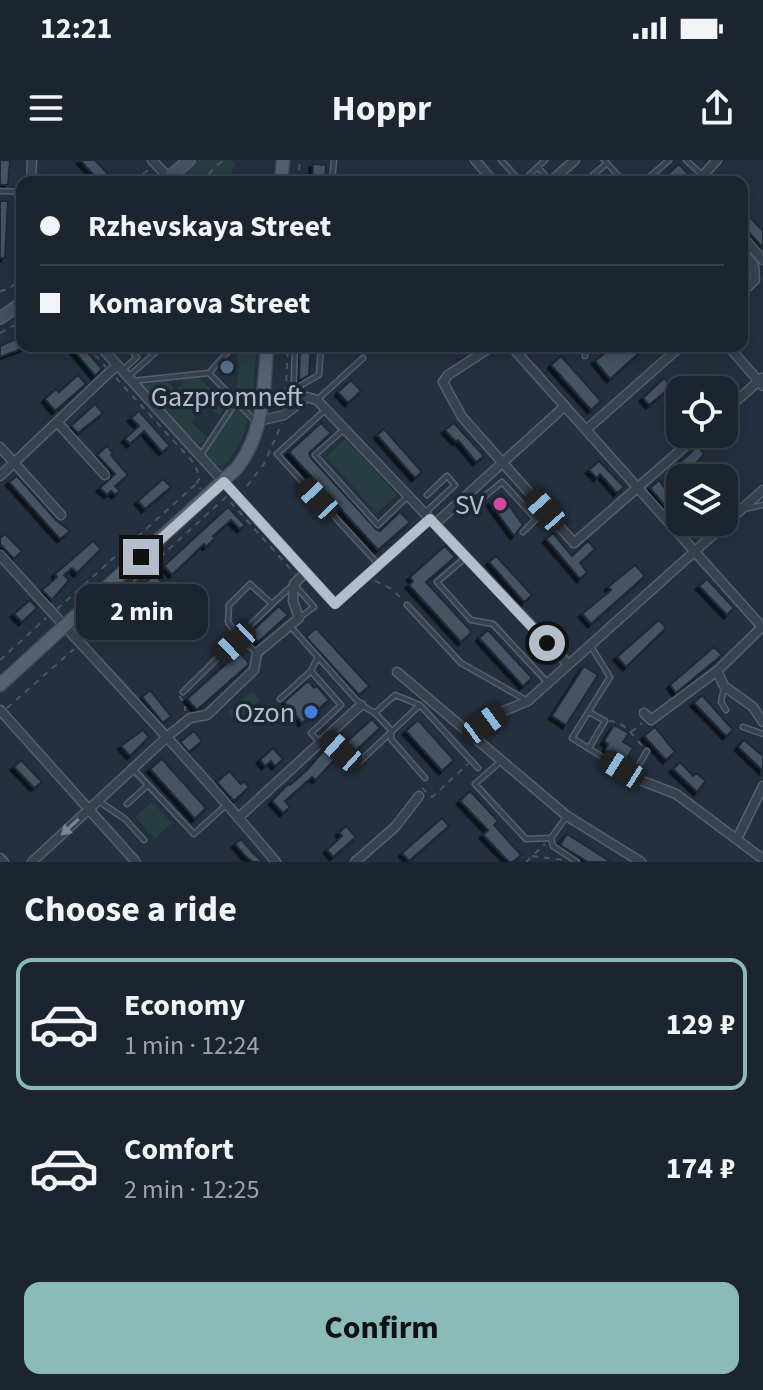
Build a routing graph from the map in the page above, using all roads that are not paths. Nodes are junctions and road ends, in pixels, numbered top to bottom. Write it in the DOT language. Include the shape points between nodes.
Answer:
graph roads {
  1 [pos="189,160"];
  2 [pos="475,160"];
  3 [pos="501,160"];
  4 [pos="545,160"];
  5 [pos="575,160"];
  6 [pos="669,160"];
  7 [pos="717,160"];
  8 [pos="606,161"];
  9 [pos="538,167"];
  10 [pos="171,176"];
  11 [pos="489,176"];
  12 [pos="516,176"];
  13 [pos="528,176"];
  14 [pos="550,176"];
  15 [pos="560,176"];
  16 [pos="591,176"];
  17 [pos="651,176"];
  18 [pos="703,176"];
  19 [pos="748,243"];
  20 [pos="748,258"];
  21 [pos="763,260"];
  22 [pos="748,286"];
  23 [pos="16,302"];
  24 [pos="0,318"];
  25 [pos="105,352"];
  26 [pos="133,352"];
  27 [pos="154,352"];
  28 [pos="228,352"];
  29 [pos="266,352"];
  30 [pos="295,352"];
  31 [pos="321,352"];
  32 [pos="484,352"];
  33 [pos="516,352"];
  34 [pos="585,352"];
  35 [pos="674,352"];
  36 [pos="734,352"];
  37 [pos="585,356"];
  38 [pos="363,358"];
  39 [pos="122,373"];
  40 [pos="209,373"];
  41 [pos="762,382"];
  42 [pos="294,389"];
  43 [pos="317,400"];
  44 [pos="738,401"];
  45 [pos="236,402"];
  46 [pos="565,406"];
  47 [pos="293,407"];
  48 [pos="326,409"];
  49 [pos="57,422"];
  50 [pos="259,423"];
  51 [pos="345,429"];
  52 [pos="586,430"];
  53 [pos="0,447"];
  54 [pos="683,448"];
  55 [pos="200,456"];
  56 [pos="14,463"];
  57 [pos="503,463"];
  58 [pos="105,475"];
  59 [pos="0,476"];
  60 [pos="224,482"];
  61 [pos="637,488"];
  62 [pos="763,490"];
  63 [pos="427,495"];
  64 [pos="409,496"];
  65 [pos="485,496"];
  66 [pos="763,505"];
  67 [pos="742,509"];
  68 [pos="545,510"];
  69 [pos="61,515"];
  70 [pos="430,519"];
  71 [pos="536,519"];
  72 [pos="523,532"];
  73 [pos="694,551"];
  74 [pos="0,555"];
  75 [pos="466,557"];
  76 [pos="379,565"];
  77 [pos="299,579"];
  78 [pos="272,604"];
  79 [pos="407,605"];
  80 [pos="299,618"];
  81 [pos="290,625"];
  82 [pos="763,627"];
  83 [pos="73,636"];
  84 [pos="238,636"];
  85 [pos="589,645"];
  86 [pos="257,653"];
  87 [pos="318,657"];
  88 [pos="568,664"];
  89 [pos="311,671"];
  90 [pos="717,671"];
  91 [pos="397,672"];
  92 [pos="549,683"];
  93 [pos="0,685"];
  94 [pos="724,686"];
  95 [pos="183,692"];
  96 [pos="280,699"];
  97 [pos="528,701"];
  98 [pos="361,705"];
  99 [pos="420,705"];
  100 [pos="726,710"];
  101 [pos="1,711"];
  102 [pos="589,712"];
  103 [pos="375,713"];
  104 [pos="646,715"];
  105 [pos="763,722"];
  106 [pos="743,727"];
  107 [pos="391,730"];
  108 [pos="763,734"];
  109 [pos="470,735"];
  110 [pos="168,736"];
  111 [pos="322,740"];
  112 [pos="589,748"];
  113 [pos="647,751"];
  114 [pos="501,761"];
  115 [pos="478,768"];
  116 [pos="133,769"];
  117 [pos="622,769"];
  118 [pos="632,777"];
  119 [pos="425,778"];
  120 [pos="148,785"];
  121 [pos="763,786"];
  122 [pos="421,792"];
  123 [pos="98,801"];
  124 [pos="127,804"];
  125 [pos="226,805"];
  126 [pos="89,809"];
  127 [pos="567,816"];
  128 [pos="238,818"];
  129 [pos="551,838"];
  130 [pos="737,839"];
  131 [pos="144,840"];
  132 [pos="763,859"];
  133 [pos="32,862"];
  134 [pos="136,862"];
  135 [pos="276,862"];
  136 [pos="355,862"];
  137 [pos="576,862"];
  138 [pos="641,862"];
  1 -- 10 [label="main road"];
  2 -- 11 [label="street"];
  3 -- 12 [label="lane"];
  4 -- 9 [label="lane"];
  5 -- 15 [label="street"];
  6 -- 17 [label="lane"];
  7 -- 18 [label="street"];
  8 -- 16 [label="lane"];
  9 -- 13 [label="lane"];
  9 -- 14 [label="lane"];
  19 -- 21 [label="street"];
  20 -- 22 [label="street" via="755,280"];
  23 -- 24 [label="main road"];
  25 -- 39 [label="street"];
  26 -- 39 [label="lane" via="137,357"];
  27 -- 39 [label="lane"];
  28 -- 40 [label="lane"];
  29 -- 50 [label="main road"];
  30 -- 42 [label="lane"];
  31 -- 42 [label="lane" via="319,375"];
  32 -- 57 [label="street" via="443,382 462,417"];
  33 -- 46 [label="street"];
  34 -- 37 [label="lane"];
  35 -- 52 [label="street"];
  36 -- 41 [label="street"];
  38 -- 43 [label="lane"];
  39 -- 40 [label="lane"];
  39 -- 49 [label="street"];
  39 -- 55 [label="street"];
  40 -- 45 [label="lane"];
  41 -- 44 [label="street"];
  42 -- 47 [label="lane"];
  43 -- 47 [label="street" via="307,397"];
  43 -- 48 [label="street"];
  45 -- 50 [label="lane"];
  45 -- 55 [label="lane"];
  46 -- 52 [label="street"];
  46 -- 57 [label="street"];
  47 -- 50 [label="street"];
  48 -- 51 [label="street"];
  48 -- 76 [label="lane" via="277,454"];
  49 -- 56 [label="street"];
  49 -- 58 [label="street"];
  50 -- 60 [label="main road" via="247,454"];
  51 -- 64 [label="street"];
  51 -- 64 [label="lane" via="315,455 378,525"];
  52 -- 61 [label="street"];
  53 -- 56 [label="street"];
  54 -- 61 [label="street"];
  55 -- 60 [label="street"];
  56 -- 59 [label="street"];
  56 -- 69 [label="street"];
  57 -- 68 [label="street"];
  57 -- 70 [label="street"];
  60 -- 77 [label="street"];
  60 -- 83 [label="main road"];
  61 -- 68 [label="street" via="574,543"];
  61 -- 73 [label="street"];
  62 -- 67 [label="street"];
  63 -- 70 [label="lane" via="447,476 455,485"];
  64 -- 70 [label="street"];
  65 -- 71 [label="lane" via="502,482"];
  66 -- 67 [label="lane"];
  67 -- 73 [label="street"];
  68 -- 71 [label="lane"];
  70 -- 75 [label="street"];
  70 -- 76 [label="street"];
  71 -- 72 [label="lane"];
  73 -- 82 [label="street"];
  73 -- 85 [label="street"];
  74 -- 83 [label="street"];
  75 -- 88 [label="street"];
  75 -- 92 [label="lane" via="437,582 471,620 493,624"];
  76 -- 77 [label="street" via="335,604"];
  77 -- 78 [label="lane"];
  77 -- 80 [label="street" via="293,601"];
  77 -- 80 [label="lane" via="314,607"];
  78 -- 84 [label="lane"];
  78 -- 84 [label="lane" via="250,584 229,605 228,622"];
  79 -- 97 [label="lane" via="461,663"];
  80 -- 81 [label="street"];
  81 -- 86 [label="street"];
  81 -- 87 [label="lane"];
  82 -- 90 [label="street"];
  83 -- 93 [label="main road"];
  83 -- 110 [label="street"];
  84 -- 86 [label="lane"];
  84 -- 95 [label="lane"];
  85 -- 88 [label="street"];
  85 -- 102 [label="lane" via="610,677"];
  86 -- 110 [label="street" via="254,670 207,715 190,718"];
  87 -- 89 [label="lane"];
  87 -- 98 [label="lane"];
  88 -- 92 [label="street"];
  89 -- 96 [label="lane"];
  89 -- 111 [label="lane" via="341,705 311,733"];
  90 -- 94 [label="street"];
  90 -- 104 [label="street" via="651,720"];
  91 -- 109 [label="street"];
  92 -- 97 [label="street"];
  94 -- 100 [label="lane" via="721,702"];
  94 -- 105 [label="street" via="753,707"];
  97 -- 109 [label="street" via="499,713"];
  98 -- 103 [label="lane"];
  98 -- 111 [label="street"];
  99 -- 103 [label="lane" via="395,695"];
  99 -- 107 [label="lane"];
  99 -- 115 [label="lane"];
  101 -- 126 [label="street"];
  102 -- 112 [label="lane" via="605,721"];
  102 -- 112 [label="lane" via="572,738"];
  103 -- 107 [label="lane"];
  106 -- 108 [label="lane"];
  107 -- 111 [label="lane" via="356,765"];
  107 -- 119 [label="lane" via="391,739"];
  109 -- 114 [label="street"];
  110 -- 116 [label="street"];
  110 -- 125 [label="street"];
  111 -- 128 [label="street"];
  112 -- 117 [label="lane"];
  113 -- 118 [label="lane"];
  114 -- 127 [label="street"];
  114 -- 129 [label="lane" via="475,784 526,839"];
  116 -- 120 [label="lane"];
  116 -- 123 [label="street"];
  117 -- 118 [label="street"];
  118 -- 130 [label="street" via="676,794"];
  120 -- 124 [label="lane"];
  120 -- 125 [label="lane" via="194,834"];
  121 -- 130 [label="street"];
  122 -- 136 [label="street" via="395,827"];
  123 -- 126 [label="street"];
  123 -- 131 [label="lane"];
  125 -- 128 [label="street"];
  126 -- 133 [label="street, one-way"];
  126 -- 134 [label="street"];
  127 -- 129 [label="lane"];
  127 -- 138 [label="street"];
  128 -- 135 [label="street"];
  129 -- 137 [label="lane" via="553,846"];
  130 -- 132 [label="street"];
}
